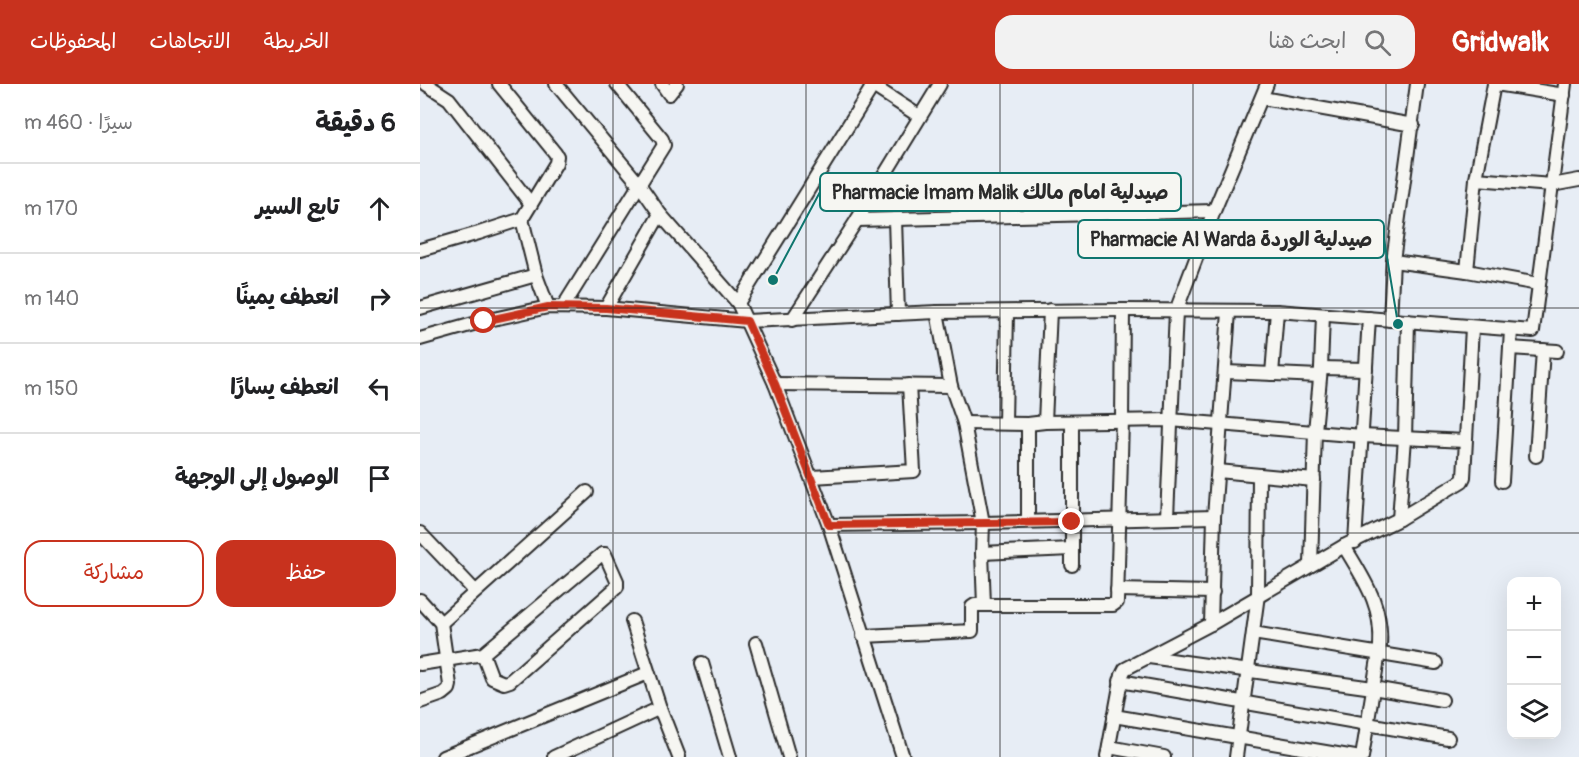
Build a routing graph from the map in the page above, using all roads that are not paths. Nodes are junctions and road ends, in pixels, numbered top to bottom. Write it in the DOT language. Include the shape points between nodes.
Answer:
graph roads {
  1 [pos="426,84"];
  2 [pos="499,84"];
  3 [pos="556,84"];
  4 [pos="617,84"];
  5 [pos="662,84"];
  6 [pos="677,84"];
  7 [pos="940,84"];
  8 [pos="1267,84"];
  9 [pos="1417,84"];
  10 [pos="1495,84"];
  11 [pos="873,85"];
  12 [pos="1564,90"];
  13 [pos="1262,98"];
  14 [pos="919,116"];
  15 [pos="1413,124"];
  16 [pos="1476,179"];
  17 [pos="1579,180"];
  18 [pos="639,184"];
  19 [pos="1551,184"];
  20 [pos="531,204"];
  21 [pos="1214,211"];
  22 [pos="660,214"];
  23 [pos="522,219"];
  24 [pos="895,219"];
  25 [pos="856,220"];
  26 [pos="420,250"];
  27 [pos="1394,261"];
  28 [pos="1467,271"];
  29 [pos="536,275"];
  30 [pos="1538,284"];
  31 [pos="738,303"];
  32 [pos="548,307"];
  33 [pos="420,308"];
  34 [pos="563,308"];
  35 [pos="606,308"];
  36 [pos="1050,310"];
  37 [pos="1123,310"];
  38 [pos="1176,311"];
  39 [pos="1277,311"];
  40 [pos="937,312"];
  41 [pos="1007,312"];
  42 [pos="1229,312"];
  43 [pos="898,314"];
  44 [pos="1323,315"];
  45 [pos="1369,318"];
  46 [pos="792,320"];
  47 [pos="1390,320"];
  48 [pos="747,321"];
  49 [pos="1407,321"];
  50 [pos="1472,327"];
  51 [pos="1511,330"];
  52 [pos="420,339"];
  53 [pos="1510,348"];
  54 [pos="1543,350"];
  55 [pos="1557,351"];
  56 [pos="1366,369"];
  57 [pos="1226,372"];
  58 [pos="1321,372"];
  59 [pos="1272,374"];
  60 [pos="775,384"];
  61 [pos="909,385"];
  62 [pos="951,386"];
  63 [pos="1122,420"];
  64 [pos="1170,420"];
  65 [pos="1045,422"];
  66 [pos="1072,422"];
  67 [pos="964,423"];
  68 [pos="1005,423"];
  69 [pos="1222,423"];
  70 [pos="1028,424"];
  71 [pos="1316,431"];
  72 [pos="1362,435"];
  73 [pos="1404,438"];
  74 [pos="1465,441"];
  75 [pos="1536,456"];
  76 [pos="1218,471"];
  77 [pos="1259,475"];
  78 [pos="812,477"];
  79 [pos="1314,480"];
  80 [pos="1502,481"];
  81 [pos="587,492"];
  82 [pos="1167,517"];
  83 [pos="1214,517"];
  84 [pos="1119,518"];
  85 [pos="1399,519"];
  86 [pos="1028,521"];
  87 [pos="1072,522"];
  88 [pos="983,524"];
  89 [pos="829,525"];
  90 [pos="420,533"];
  91 [pos="1350,544"];
  92 [pos="1072,549"];
  93 [pos="982,553"];
  94 [pos="1072,565"];
  95 [pos="1311,565"];
  96 [pos="1117,590"];
  97 [pos="475,591"];
  98 [pos="1213,592"];
  99 [pos="1258,595"];
  100 [pos="420,600"];
  101 [pos="984,605"];
  102 [pos="632,621"];
  103 [pos="441,623"];
  104 [pos="1211,624"];
  105 [pos="1252,633"];
  106 [pos="863,636"];
  107 [pos="756,644"];
  108 [pos="483,654"];
  109 [pos="1379,654"];
  110 [pos="1149,657"];
  111 [pos="447,660"];
  112 [pos="702,663"];
  113 [pos="1436,663"];
  114 [pos="420,664"];
  115 [pos="1247,670"];
  116 [pos="648,673"];
  117 [pos="1120,681"];
  118 [pos="1373,688"];
  119 [pos="1442,700"];
  120 [pos="420,702"];
  121 [pos="1243,702"];
  122 [pos="660,708"];
  123 [pos="1114,716"];
  124 [pos="1367,724"];
  125 [pos="1238,737"];
  126 [pos="1448,738"];
  127 [pos="1108,752"];
  128 [pos="466,753"];
  129 [pos="443,757"];
  130 [pos="554,757"];
  131 [pos="679,757"];
  132 [pos="730,757"];
  133 [pos="789,757"];
  134 [pos="903,757"];
  135 [pos="1164,757"];
  136 [pos="1236,757"];
  137 [pos="1355,757"];
  138 [pos="1362,757"];
  1 -- 20 [label="street" via="449,99"];
  2 -- 20 [label="street" via="557,156"];
  3 -- 18 [label="street"];
  4 -- 18 [label="street" via="664,145"];
  5 -- 6 [label="street" via="669,94"];
  7 -- 14 [label="street"];
  8 -- 13 [label="street"];
  9 -- 15 [label="street"];
  10 -- 12 [label="street"];
  10 -- 16 [label="street"];
  11 -- 14 [label="street"];
  11 -- 31 [label="street"];
  12 -- 19 [label="street"];
  13 -- 15 [label="street"];
  13 -- 21 [label="street"];
  14 -- 25 [label="street"];
  15 -- 27 [label="street"];
  16 -- 19 [label="street"];
  16 -- 28 [label="street"];
  17 -- 19 [label="street"];
  18 -- 22 [label="street"];
  18 -- 34 [label="street"];
  19 -- 30 [label="street"];
  20 -- 23 [label="street"];
  21 -- 24 [label="street"];
  21 -- 38 [label="street"];
  22 -- 31 [label="street"];
  22 -- 35 [label="street"];
  23 -- 26 [label="street"];
  23 -- 29 [label="street"];
  24 -- 25 [label="street"];
  24 -- 43 [label="street"];
  25 -- 46 [label="street"];
  27 -- 28 [label="street"];
  27 -- 47 [label="street"];
  28 -- 30 [label="street"];
  29 -- 32 [label="street"];
  29 -- 33 [label="street"];
  30 -- 51 [label="street" via="1533,331"];
  31 -- 48 [label="street"];
  32 -- 34 [label="street"];
  32 -- 52 [label="street"];
  34 -- 35 [label="street"];
  35 -- 48 [label="street"];
  36 -- 37 [label="street"];
  36 -- 41 [label="street"];
  36 -- 65 [label="street"];
  37 -- 38 [label="street"];
  37 -- 63 [label="street"];
  38 -- 42 [label="street"];
  38 -- 64 [label="street"];
  39 -- 42 [label="street"];
  39 -- 44 [label="street"];
  39 -- 59 [label="street"];
  40 -- 41 [label="street"];
  40 -- 43 [label="street"];
  40 -- 62 [label="street"];
  41 -- 68 [label="street"];
  42 -- 57 [label="street"];
  43 -- 46 [label="street"];
  44 -- 45 [label="street"];
  44 -- 58 [label="street"];
  45 -- 47 [label="street"];
  45 -- 56 [label="street"];
  46 -- 48 [label="street"];
  47 -- 49 [label="street"];
  48 -- 60 [label="street"];
  49 -- 50 [label="street"];
  49 -- 73 [label="street"];
  50 -- 51 [label="street"];
  50 -- 74 [label="street"];
  51 -- 53 [label="street"];
  53 -- 54 [label="street"];
  53 -- 80 [label="street"];
  54 -- 55 [label="street"];
  54 -- 75 [label="street"];
  56 -- 58 [label="street"];
  56 -- 72 [label="street"];
  57 -- 59 [label="street"];
  57 -- 69 [label="street"];
  58 -- 59 [label="street"];
  58 -- 71 [label="street"];
  60 -- 61 [label="street"];
  60 -- 78 [label="street"];
  61 -- 62 [label="street"];
  61 -- 78 [label="street" via="914,471"];
  62 -- 67 [label="street"];
  63 -- 64 [label="street"];
  63 -- 66 [label="street"];
  63 -- 84 [label="street"];
  64 -- 69 [label="street"];
  64 -- 82 [label="street"];
  65 -- 66 [label="street"];
  65 -- 70 [label="street"];
  66 -- 87 [label="street"];
  67 -- 68 [label="street"];
  67 -- 88 [label="street"];
  68 -- 70 [label="street"];
  69 -- 71 [label="street"];
  69 -- 76 [label="street"];
  70 -- 86 [label="street"];
  71 -- 72 [label="street"];
  71 -- 79 [label="street"];
  72 -- 73 [label="street"];
  72 -- 91 [label="street"];
  73 -- 74 [label="street"];
  73 -- 85 [label="street"];
  74 -- 85 [label="street" via="1462,481"];
  76 -- 77 [label="street"];
  76 -- 83 [label="street"];
  77 -- 79 [label="street"];
  77 -- 99 [label="street"];
  78 -- 89 [label="street"];
  79 -- 95 [label="street"];
  81 -- 97 [label="street"];
  82 -- 83 [label="street"];
  82 -- 84 [label="street"];
  83 -- 98 [label="street"];
  84 -- 87 [label="street"];
  84 -- 96 [label="street"];
  85 -- 91 [label="street"];
  86 -- 87 [label="street"];
  86 -- 88 [label="street"];
  87 -- 92 [label="street"];
  88 -- 89 [label="street"];
  88 -- 93 [label="street"];
  89 -- 106 [label="street"];
  90 -- 97 [label="street"];
  91 -- 95 [label="street"];
  91 -- 109 [label="street" via="1374,597 1381,628"];
  92 -- 93 [label="street"];
  92 -- 94 [label="street"];
  93 -- 101 [label="street"];
  95 -- 99 [label="street"];
  96 -- 98 [label="street"];
  96 -- 101 [label="street" via="1117,602 1113,605"];
  97 -- 103 [label="street"];
  98 -- 104 [label="street"];
  99 -- 104 [label="street"];
  99 -- 105 [label="street"];
  100 -- 103 [label="street"];
  101 -- 106 [label="street" via="972,608 972,632"];
  102 -- 116 [label="street"];
  103 -- 111 [label="street"];
  104 -- 110 [label="street"];
  105 -- 109 [label="street"];
  105 -- 115 [label="street"];
  106 -- 134 [label="street"];
  107 -- 133 [label="street"];
  108 -- 108 [label="street" via="602,554 605,554 617,587 510,681 492,678"];
  108 -- 111 [label="street"];
  109 -- 113 [label="street"];
  109 -- 118 [label="street"];
  110 -- 115 [label="street"];
  110 -- 117 [label="street" via="1123,671"];
  111 -- 114 [label="street"];
  111 -- 120 [label="street" via="449,689"];
  112 -- 132 [label="street"];
  115 -- 118 [label="street"];
  115 -- 121 [label="street"];
  116 -- 122 [label="street"];
  116 -- 128 [label="street"];
  117 -- 121 [label="street"];
  117 -- 123 [label="street"];
  118 -- 119 [label="street"];
  118 -- 124 [label="street"];
  121 -- 124 [label="street"];
  121 -- 125 [label="street"];
  122 -- 130 [label="street"];
  122 -- 131 [label="street"];
  123 -- 125 [label="street"];
  123 -- 127 [label="street"];
  124 -- 126 [label="street"];
  124 -- 138 [label="street"];
  125 -- 136 [label="street"];
  125 -- 137 [label="street"];
  127 -- 135 [label="street"];
  128 -- 129 [label="street"];
}
